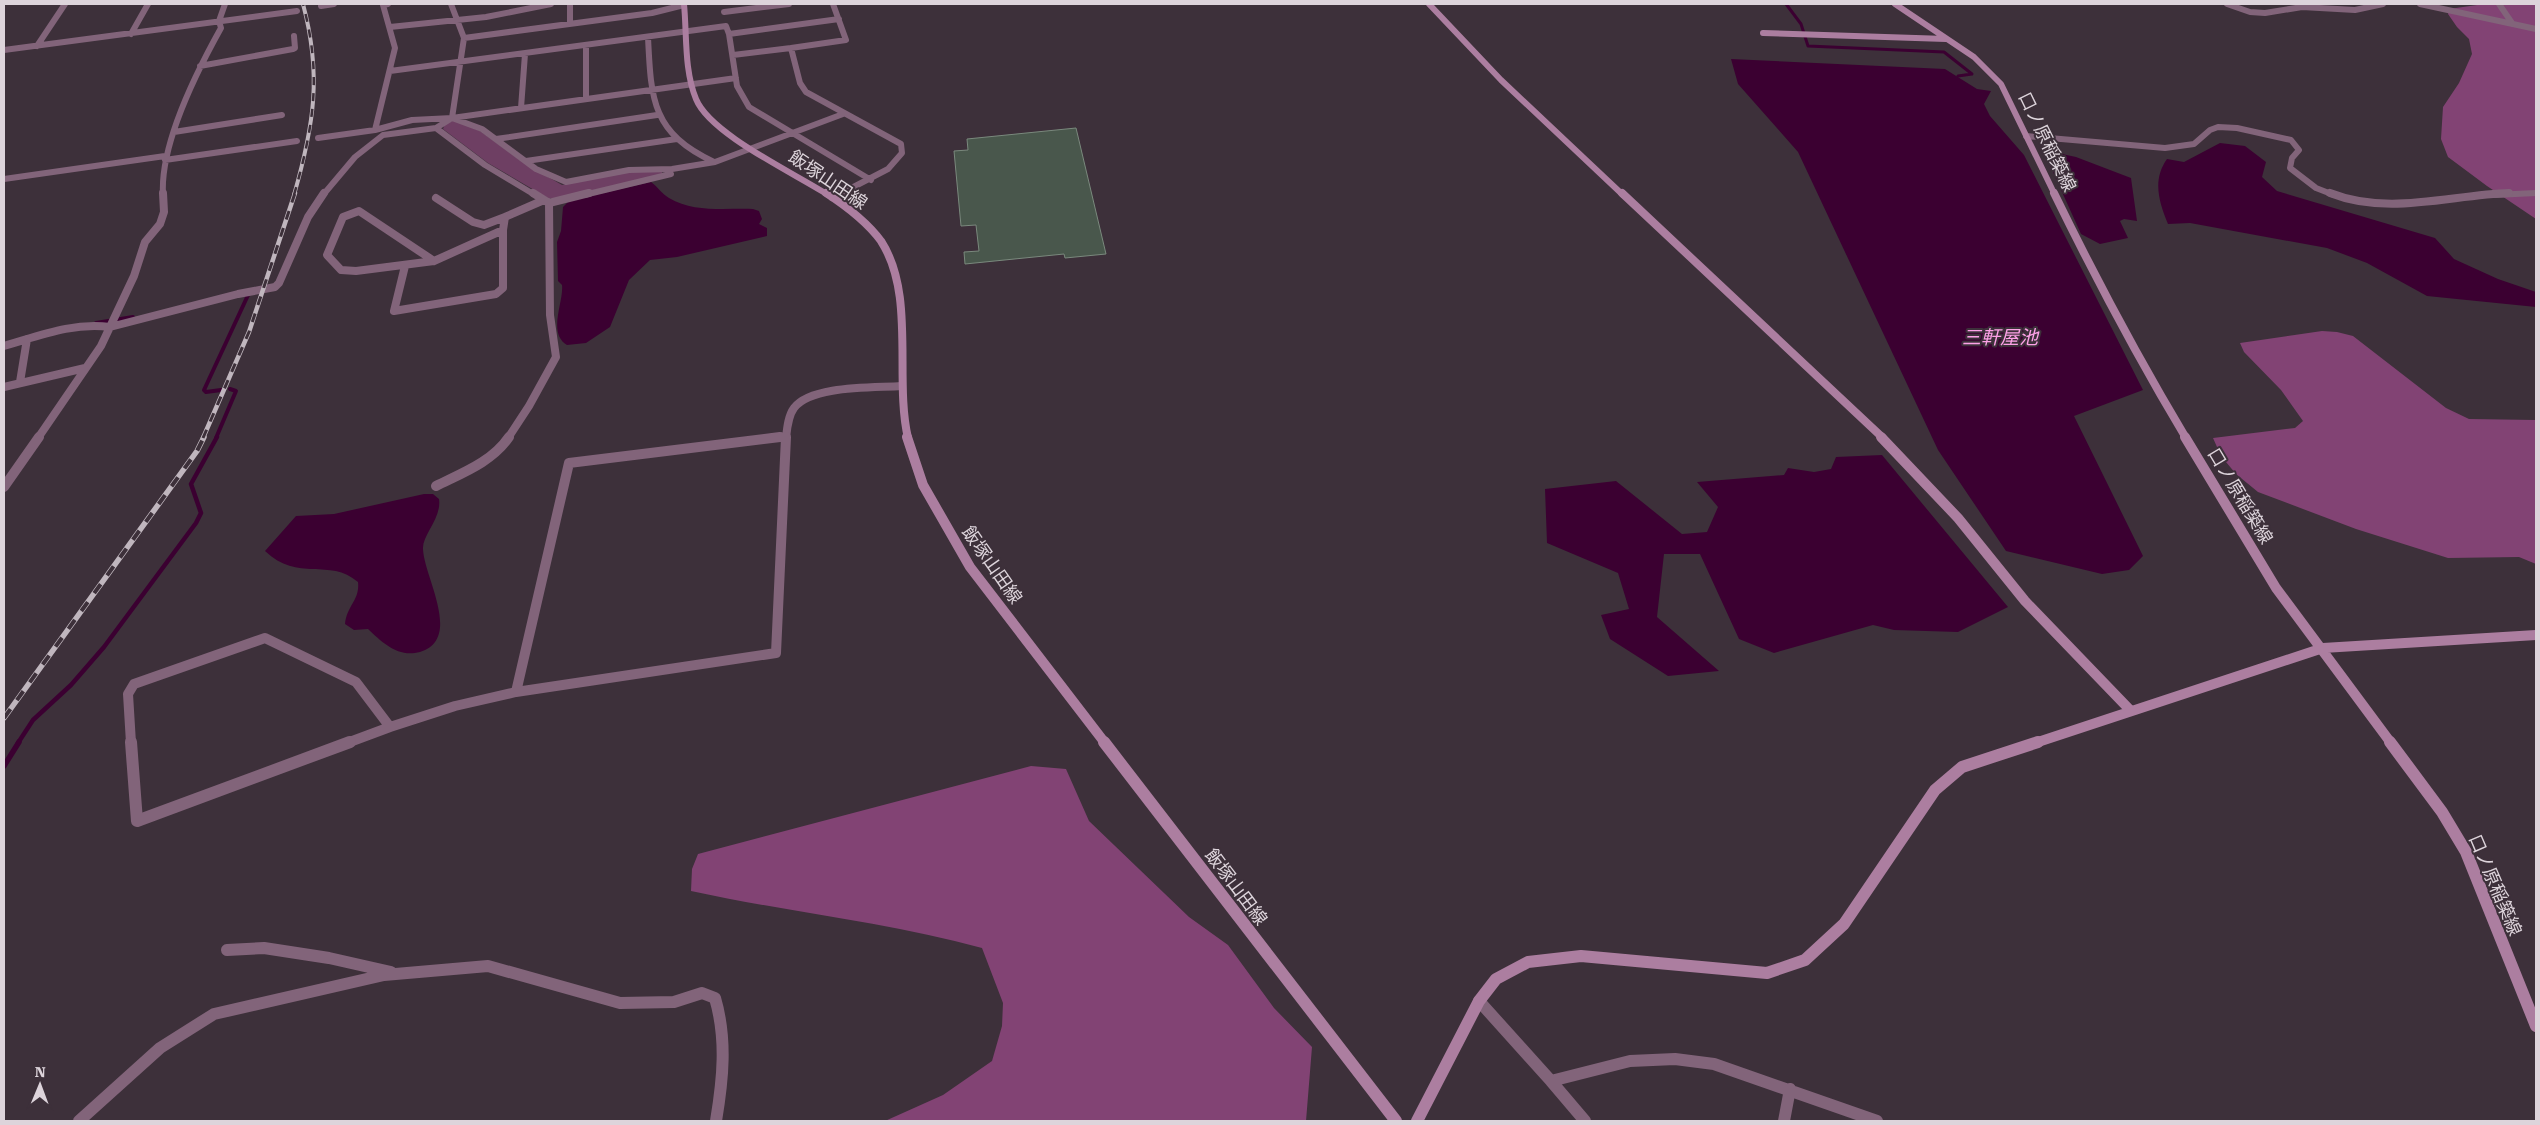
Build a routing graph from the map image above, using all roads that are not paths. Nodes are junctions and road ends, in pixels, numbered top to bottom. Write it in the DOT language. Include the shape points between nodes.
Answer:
graph roads {
  1 [pos="65,4"];
  2 [pos="148,4"];
  3 [pos="225,4"];
  4 [pos="334,4"];
  5 [pos="388,4"];
  6 [pos="452,4"];
  7 [pos="517,4"];
  8 [pos="551,4"];
  9 [pos="570,4"];
  10 [pos="684,4"];
  11 [pos="722,4"];
  12 [pos="789,4"];
  13 [pos="833,4"];
  14 [pos="1428,4"];
  15 [pos="1895,4"];
  16 [pos="2227,4"];
  17 [pos="2383,4"];
  18 [pos="2420,4"];
  19 [pos="2499,4"];
  20 [pos="321,6"];
  21 [pos="297,11"];
  22 [pos="521,11"];
  23 [pos="724,12"];
  24 [pos="839,19"];
  25 [pos="457,20"];
  26 [pos="219,21"];
  27 [pos="2512,23"];
  28 [pos="570,24"];
  29 [pos="726,26"];
  30 [pos="390,27"];
  31 [pos="2536,29"];
  32 [pos="687,31"];
  33 [pos="1763,33"];
  34 [pos="131,34"];
  35 [pos="728,34"];
  36 [pos="294,36"];
  37 [pos="648,37"];
  38 [pos="464,38"];
  39 [pos="1946,39"];
  40 [pos="586,45"];
  41 [pos="37,46"];
  42 [pos="791,48"];
  43 [pos="4,50"];
  44 [pos="526,54"];
  45 [pos="733,55"];
  46 [pos="460,62"];
  47 [pos="200,66"];
  48 [pos="390,71"];
  49 [pos="736,78"];
  50 [pos="692,84"];
  51 [pos="651,90"];
  52 [pos="586,99"];
  53 [pos="521,108"];
  54 [pos="843,114"];
  55 [pos="282,115"];
  56 [pos="657,115"];
  57 [pos="452,118"];
  58 [pos="436,128"];
  59 [pos="375,130"];
  60 [pos="174,132"];
  61 [pos="790,133"];
  62 [pos="386,134"];
  63 [pos="2026,136"];
  64 [pos="318,138"];
  65 [pos="496,139"];
  66 [pos="677,139"];
  67 [pos="297,141"];
  68 [pos="750,149"];
  69 [pos="165,158"];
  70 [pos="526,161"];
  71 [pos="716,162"];
  72 [pos="4,179"];
  73 [pos="871,180"];
  74 [pos="2536,192"];
  75 [pos="436,198"];
  76 [pos="832,198"];
  77 [pos="546,201"];
  78 [pos="505,217"];
  79 [pos="503,230"];
  80 [pos="434,261"];
  81 [pos="405,266"];
  82 [pos="112,323"];
  83 [pos="27,339"];
  84 [pos="4,346"];
  85 [pos="85,368"];
  86 [pos="20,382"];
  87 [pos="902,386"];
  88 [pos="4,387"];
  89 [pos="786,436"];
  90 [pos="436,486"];
  91 [pos="4,487"];
  92 [pos="2536,635"];
  93 [pos="2322,648"];
  94 [pos="516,692"];
  95 [pos="2130,710"];
  96 [pos="390,727"];
  97 [pos="227,950"];
  98 [pos="399,974"];
  99 [pos="1479,1001"];
  100 [pos="2536,1026"];
  101 [pos="1551,1081"];
  102 [pos="1790,1089"];
  103 [pos="80,1121"];
  104 [pos="716,1121"];
  105 [pos="1396,1121"];
  106 [pos="1417,1121"];
  107 [pos="1585,1121"];
  108 [pos="1784,1121"];
  109 [pos="1877,1121"];
  1 -- 41 [label="street"];
  2 -- 34 [label="street"];
  3 -- 26 [label="street"];
  4 -- 20 [label="street"];
  5 -- 30 [label="street" via="383,5"];
  6 -- 25 [label="street"];
  7 -- 22 [label="street"];
  8 -- 22 [label="street"];
  9 -- 28 [label="street"];
  10 -- 28 [label="street" via="652,13"];
  10 -- 32 [label="main road, 飯塚山田線"];
  11 -- 23 [label="street"];
  12 -- 23 [label="street"];
  13 -- 24 [label="street"];
  14 -- 95 [label="main road" via="1501,80 1888,443 1958,518 2025,601"];
  15 -- 39 [label="main road, 口ノ原稲築線"];
  16 -- 17 [label="street" via="2250,12 2266,13 2302,7 2355,10"];
  18 -- 27 [label="street"];
  19 -- 27 [label="street"];
  21 -- 26 [label="street"];
  22 -- 25 [label="street"];
  23 -- 29 [label="street"];
  24 -- 35 [label="street"];
  24 -- 42 [label="street" via="846,40"];
  25 -- 30 [label="street"];
  25 -- 38 [label="street"];
  26 -- 34 [label="street"];
  26 -- 47 [label="street" via="220,28"];
  27 -- 31 [label="street"];
  28 -- 38 [label="street"];
  29 -- 32 [label="street"];
  29 -- 35 [label="street"];
  30 -- 48 [label="street" via="395,48"];
  32 -- 37 [label="street"];
  32 -- 50 [label="main road, 飯塚山田線"];
  33 -- 39 [label="main road"];
  34 -- 41 [label="street"];
  35 -- 45 [label="street"];
  36 -- 47 [label="street" via="295,48 287,51"];
  37 -- 40 [label="street"];
  37 -- 51 [label="street"];
  38 -- 46 [label="street"];
  39 -- 63 [label="main road, 口ノ原稲築線" via="1974,57 2001,84"];
  40 -- 44 [label="street"];
  40 -- 52 [label="street"];
  41 -- 43 [label="street"];
  42 -- 45 [label="street"];
  42 -- 54 [label="street" via="800,83 806,92"];
  44 -- 46 [label="street"];
  44 -- 53 [label="street"];
  45 -- 49 [label="street"];
  46 -- 48 [label="street"];
  46 -- 57 [label="street"];
  47 -- 60 [label="street"];
  48 -- 59 [label="street"];
  49 -- 50 [label="street"];
  49 -- 61 [label="street" via="749,107"];
  50 -- 51 [label="street"];
  50 -- 68 [label="main road, 飯塚山田線" via="698,106 706,117"];
  51 -- 52 [label="street"];
  51 -- 56 [label="street"];
  52 -- 53 [label="street"];
  53 -- 57 [label="street"];
  54 -- 61 [label="street"];
  54 -- 73 [label="street" via="901,144 902,155 881,176"];
  55 -- 60 [label="street"];
  56 -- 65 [label="street"];
  56 -- 66 [label="street"];
  57 -- 58 [label="street"];
  57 -- 59 [label="street" via="412,120"];
  57 -- 65 [label="street" via="469,120"];
  58 -- 62 [label="street"];
  58 -- 77 [label="street" via="485,165"];
  59 -- 62 [label="street"];
  59 -- 64 [label="street"];
  60 -- 69 [label="street"];
  61 -- 68 [label="street"];
  61 -- 73 [label="street"];
  62 -- 82 [label="street" via="355,157 326,191 308,217 275,287"];
  63 -- 74 [label="street" via="2165,148 2194,144 2218,127 2237,128 2291,140 2299,150 2292,158 2290,168 2328,192 2349,199 2382,205 2491,193"];
  63 -- 93 [label="main road, 口ノ原稲築線" via="2097,282 2141,363 2276,588"];
  65 -- 70 [label="street"];
  66 -- 70 [label="street"];
  66 -- 71 [label="street" via="703,158"];
  67 -- 69 [label="street"];
  68 -- 71 [label="street"];
  68 -- 76 [label="main road, 飯塚山田線"];
  69 -- 72 [label="street"];
  69 -- 82 [label="street" via="162,182 164,212 160,224 145,242"];
  70 -- 71 [label="street" via="566,182 629,170 672,169"];
  71 -- 77 [label="street"];
  73 -- 76 [label="street"];
  75 -- 78 [label="street" via="473,222 484,225"];
  76 -- 87 [label="main road, 飯塚山田線" via="861,220 880,241 893,266 899,293"];
  77 -- 78 [label="street"];
  77 -- 90 [label="street" via="550,315 556,357 503,445 485,461"];
  78 -- 79 [label="street"];
  79 -- 80 [label="street"];
  79 -- 81 [label="street" via="503,288 496,294 394,311"];
  80 -- 81 [label="street"];
  80 -- 81 [label="street" via="358,211 343,216 327,255 341,270"];
  82 -- 83 [label="street" via="69,328"];
  82 -- 85 [label="street"];
  83 -- 84 [label="street"];
  83 -- 86 [label="street"];
  85 -- 86 [label="street"];
  85 -- 91 [label="street"];
  86 -- 88 [label="street"];
  87 -- 89 [label="street" via="813,396 796,405"];
  87 -- 105 [label="main road, 飯塚山田線" via="906,432 915,470 927,497 970,567"];
  89 -- 94 [label="street" via="569,463"];
  89 -- 94 [label="street" via="776,652"];
  92 -- 93 [label="main road"];
  93 -- 95 [label="main road"];
  93 -- 100 [label="main road, 口ノ原稲築線" via="2442,812 2466,852"];
  94 -- 96 [label="street" via="455,706"];
  95 -- 99 [label="main road" via="1962,767 1934,790 1844,924 1806,960 1767,973 1581,956 1528,962 1496,979"];
  96 -- 96 [label="street" via="278,769 137,821 128,694 134,684 152,676 265,638 356,682"];
  97 -- 98 [label="street" via="264,948"];
  98 -- 103 [label="street" via="214,1014 191,1025 155,1052"];
  98 -- 104 [label="street" via="488,966 620,1004 674,1002 702,993 715,998 721,1016 724,1070"];
  99 -- 101 [label="street"];
  99 -- 106 [label="main road"];
  101 -- 102 [label="street" via="1630,1062 1674,1059 1714,1064"];
  101 -- 107 [label="street"];
  102 -- 108 [label="street"];
  102 -- 109 [label="street"];
}
